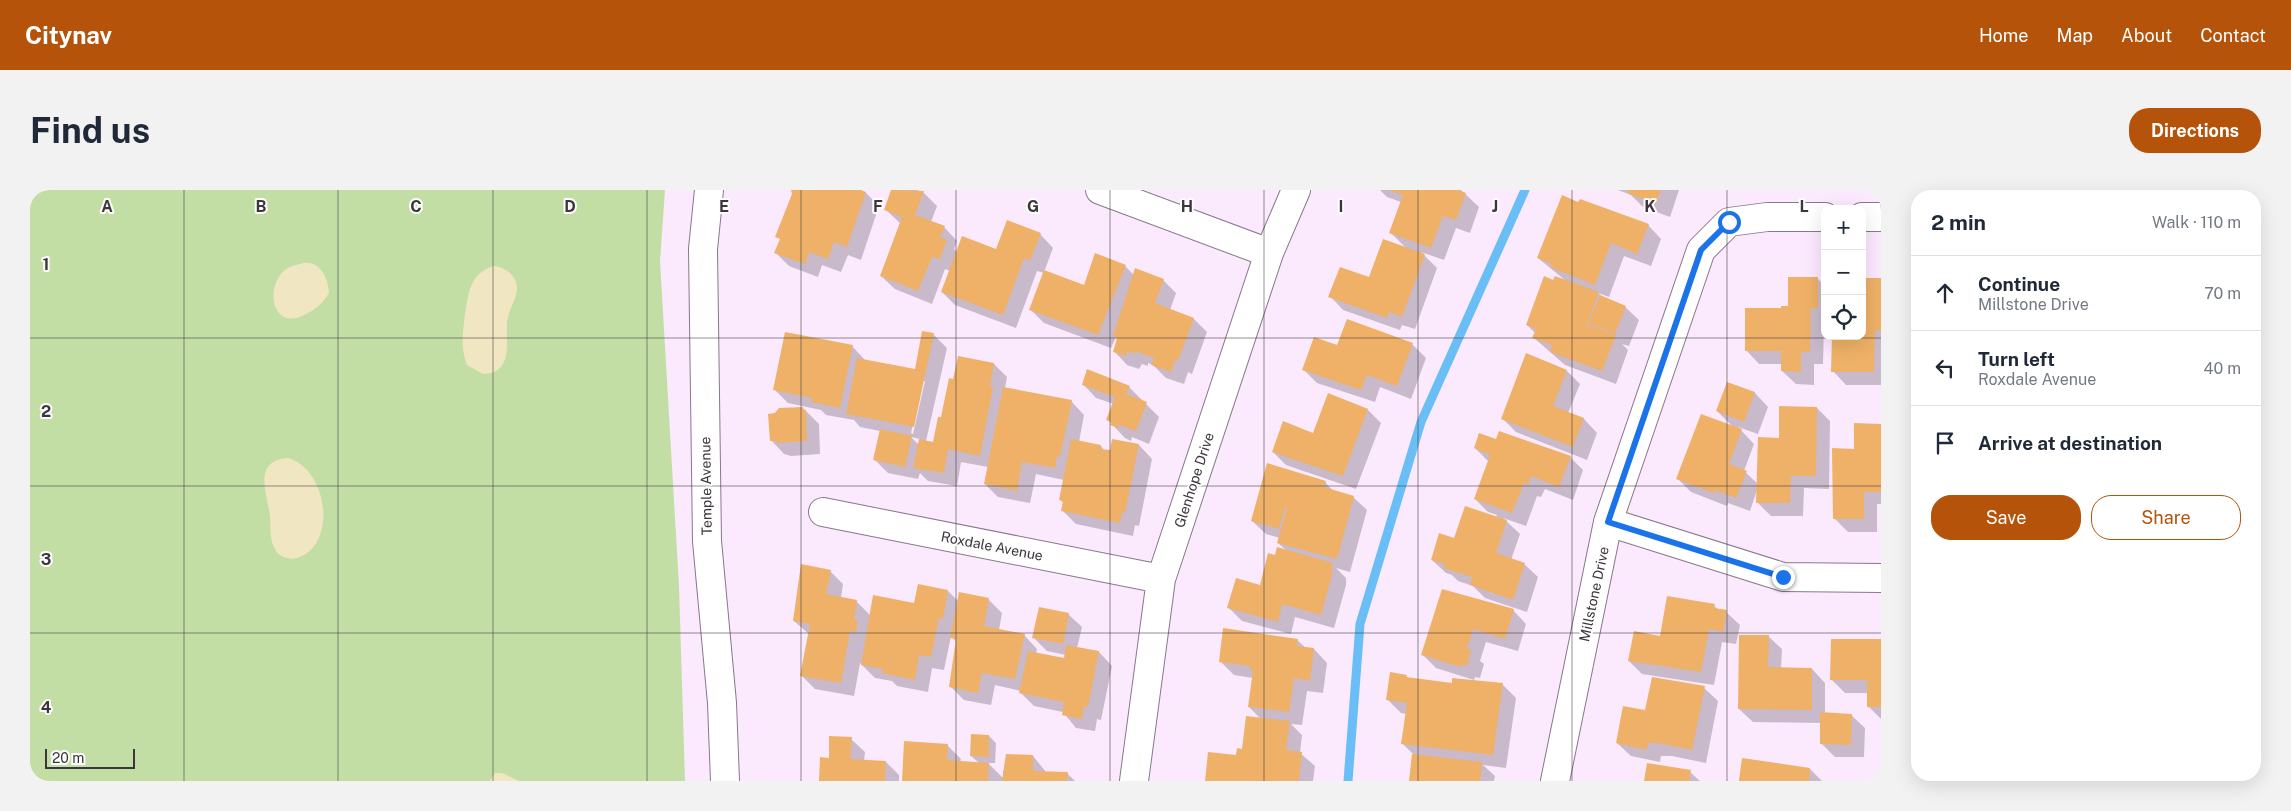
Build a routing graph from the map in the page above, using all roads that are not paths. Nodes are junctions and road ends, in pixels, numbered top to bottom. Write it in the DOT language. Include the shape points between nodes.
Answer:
graph roads {
  1 [pos="709,190"];
  2 [pos="1100,190"];
  3 [pos="1296,190"];
  4 [pos="1821,217"];
  5 [pos="1866,217"];
  6 [pos="1881,217"];
  7 [pos="1269,253"];
  8 [pos="824,512"];
  9 [pos="1608,522"];
  10 [pos="1881,578"];
  11 [pos="1161,579"];
  12 [pos="725,781"];
  13 [pos="1134,781"];
  14 [pos="1556,781"];
  1 -- 12 [label="street, Temple Avenue" via="704,249 707,541 722,703"];
  2 -- 7 [label="street"];
  3 -- 7 [label="street, Glenhope Drive"];
  4 -- 9 [label="street, Millstone Drive" via="1767,217 1729,222 1701,250"];
  5 -- 6 [label="street"];
  7 -- 11 [label="street, Glenhope Drive"];
  8 -- 11 [label="street, Roxdale Avenue"];
  9 -- 10 [label="street" via="1783,577"];
  9 -- 14 [label="street, Millstone Drive"];
  11 -- 13 [label="street, Glenhope Drive"];
}
